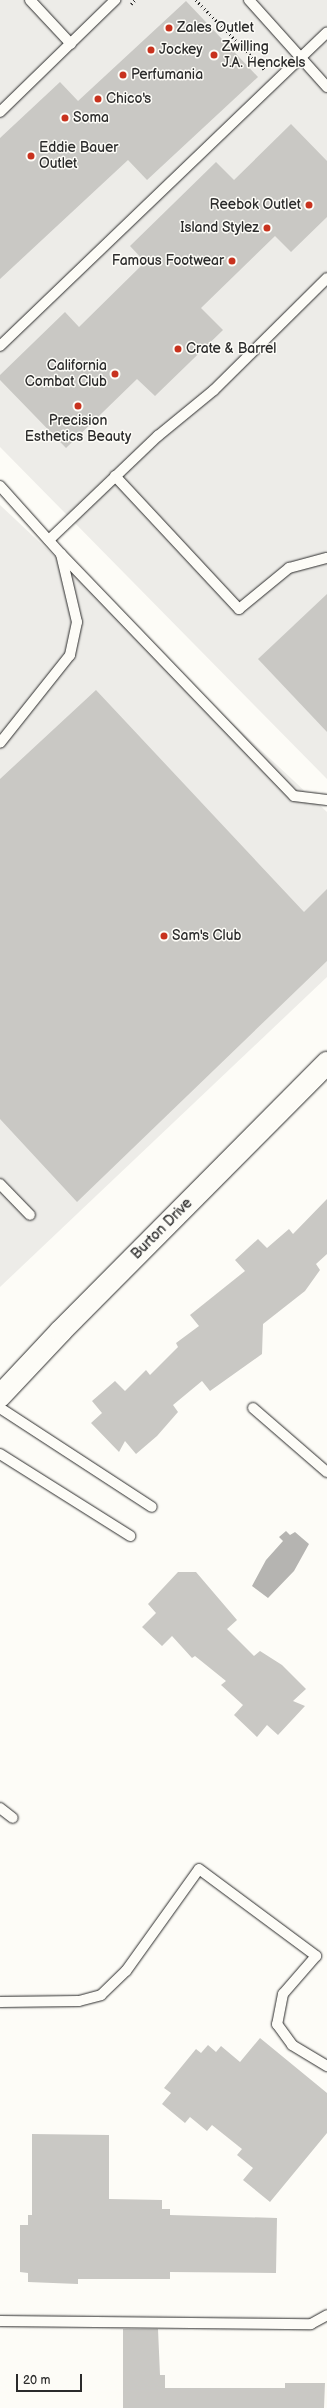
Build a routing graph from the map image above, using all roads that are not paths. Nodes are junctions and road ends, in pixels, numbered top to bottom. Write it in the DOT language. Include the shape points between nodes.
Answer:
graph roads {
  1 [pos="30,0"];
  2 [pos="114,0"];
  3 [pos="248,0"];
  4 [pos="327,32"];
  5 [pos="71,44"];
  6 [pos="300,58"];
  7 [pos="327,87"];
  8 [pos="0,112"];
  9 [pos="327,278"];
  10 [pos="0,346"];
  11 [pos="115,476"];
  12 [pos="0,486"];
  13 [pos="49,540"];
  14 [pos="62,554"];
  15 [pos="327,558"];
  16 [pos="0,743"];
  17 [pos="327,800"];
  18 [pos="327,1064"];
  19 [pos="0,1184"];
  20 [pos="30,1215"];
  21 [pos="0,1396"];
  22 [pos="0,1408"];
  23 [pos="253,1408"];
  24 [pos="0,1454"];
  25 [pos="327,1472"];
  26 [pos="152,1507"];
  27 [pos="130,1536"];
  28 [pos="0,1808"];
  29 [pos="13,1818"];
  30 [pos="0,2002"];
  31 [pos="327,2066"];
  32 [pos="327,2315"];
  33 [pos="0,2321"];
  1 -- 5 [label="lane"];
  2 -- 5 [label="lane"];
  3 -- 6 [label="lane"];
  4 -- 6 [label="lane"];
  5 -- 8 [label="lane"];
  6 -- 7 [label="lane"];
  6 -- 10 [label="lane"];
  9 -- 11 [label="lane" via="214,390"];
  11 -- 13 [label="lane"];
  11 -- 15 [label="lane" via="239,609 289,568"];
  12 -- 13 [label="lane"];
  13 -- 14 [label="lane"];
  14 -- 16 [label="lane" via="77,622 70,655"];
  14 -- 17 [label="lane" via="294,796"];
  18 -- 21 [label="street, Burton Drive" via="61,1331"];
  19 -- 20 [label="lane"];
  22 -- 26 [label="lane"];
  23 -- 25 [label="lane"];
  24 -- 27 [label="lane"];
  28 -- 29 [label="lane"];
  30 -- 31 [label="lane" via="79,2001 101,1995 126,1970 199,1869 316,1956 283,1994 277,2024 292,2045"];
  32 -- 33 [label="lane" via="312,2324"];
}
